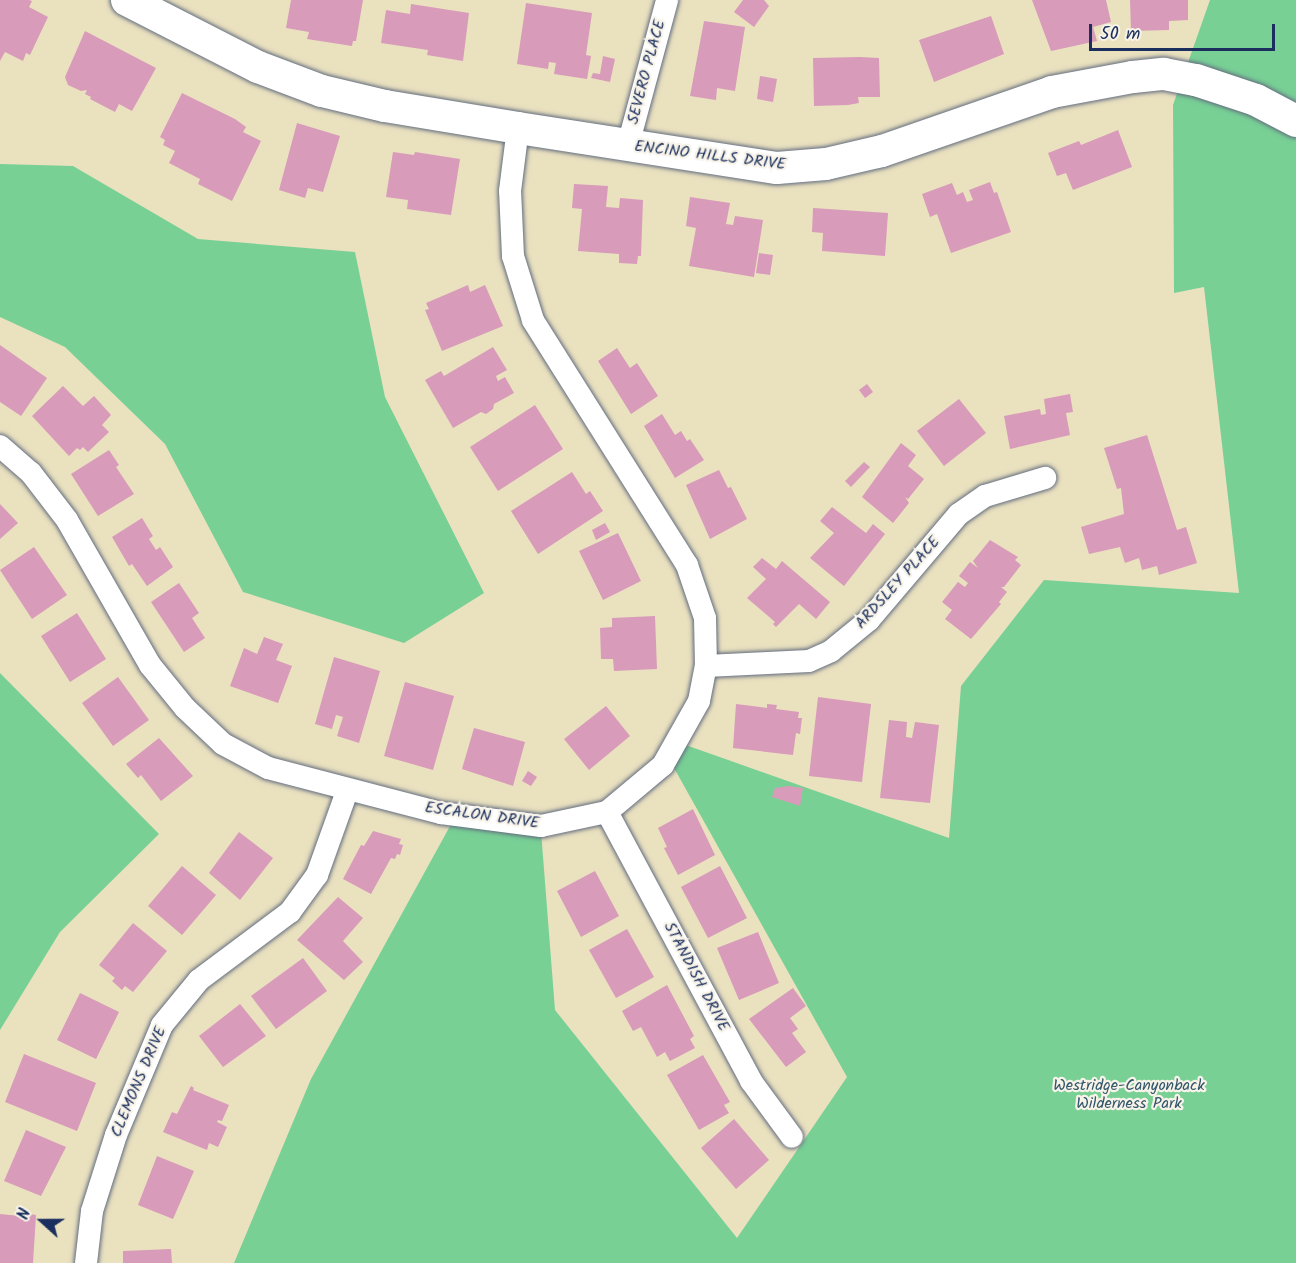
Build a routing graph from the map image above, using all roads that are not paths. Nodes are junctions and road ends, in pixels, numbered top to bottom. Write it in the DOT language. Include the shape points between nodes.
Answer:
graph roads {
  1 [pos="127,0"];
  2 [pos="667,0"];
  3 [pos="1296,121"];
  4 [pos="518,128"];
  5 [pos="628,145"];
  6 [pos="0,446"];
  7 [pos="1045,478"];
  8 [pos="706,666"];
  9 [pos="347,790"];
  10 [pos="607,812"];
  11 [pos="792,1137"];
  12 [pos="86,1263"];
  1 -- 4 [label="main road, ENCINO HILLS DRIVE" via="258,67 322,91 385,106"];
  2 -- 5 [label="street, SEVERO PLACE"];
  3 -- 5 [label="main road, ENCINO HILLS DRIVE" via="1256,100 1164,74 1132,76 1052,92 882,151 826,164 777,168"];
  4 -- 5 [label="main road, ENCINO HILLS DRIVE"];
  4 -- 8 [label="street, ESCALON DRIVE" via="510,192 513,256 532,320 687,565 705,618"];
  6 -- 9 [label="street, ESCALON DRIVE" via="31,473 67,520 150,665 185,708 223,744 268,768"];
  7 -- 8 [label="street, ARDSLEY PLACE" via="985,496 959,514 869,620 831,651 809,661"];
  8 -- 10 [label="street, ESCALON DRIVE" via="699,701 663,765"];
  9 -- 10 [label="street, ESCALON DRIVE" via="441,813 541,826"];
  9 -- 12 [label="street, CLEMONS DRIVE" via="317,875 290,912 199,980 162,1025 116,1135 92,1211"];
  10 -- 11 [label="street, STANDISH DRIVE" via="751,1081"];
}
